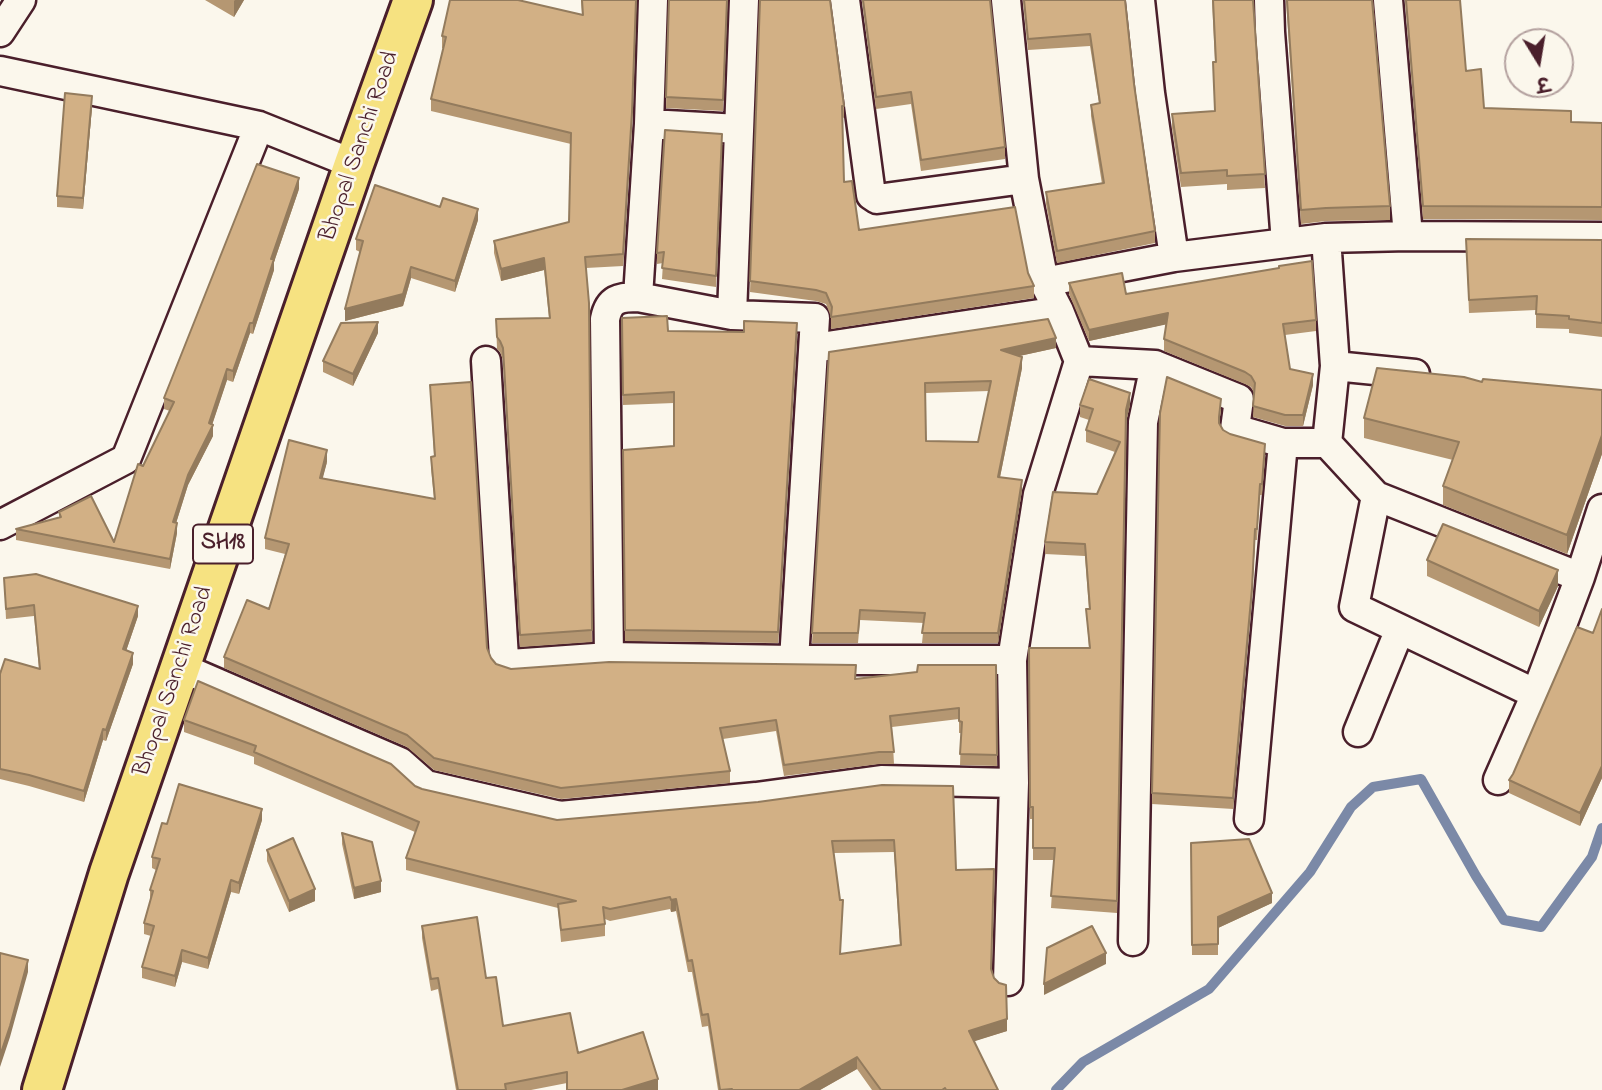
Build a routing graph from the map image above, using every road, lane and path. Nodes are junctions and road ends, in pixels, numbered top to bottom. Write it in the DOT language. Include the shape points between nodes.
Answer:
graph roads {
  1 [pos="21,0"];
  2 [pos="413,0"];
  3 [pos="653,0"];
  4 [pos="744,0"];
  5 [pos="845,0"];
  6 [pos="1006,0"];
  7 [pos="1140,0"];
  8 [pos="1269,0"];
  9 [pos="1388,0"];
  10 [pos="0,32"];
  11 [pos="0,71"];
  12 [pos="649,124"];
  13 [pos="259,126"];
  14 [pos="739,129"];
  15 [pos="354,164"];
  16 [pos="1024,180"];
  17 [pos="1408,236"];
  18 [pos="1602,237"];
  19 [pos="1326,238"];
  20 [pos="1286,243"];
  21 [pos="1174,257"];
  22 [pos="1044,282"];
  23 [pos="638,297"];
  24 [pos="1059,311"];
  25 [pos="732,315"];
  26 [pos="814,348"];
  27 [pos="486,361"];
  28 [pos="1079,361"];
  29 [pos="1155,365"];
  30 [pos="1335,366"];
  31 [pos="1442,377"];
  32 [pos="1283,443"];
  33 [pos="1327,443"];
  34 [pos="1376,496"];
  35 [pos="1602,509"];
  36 [pos="0,525"];
  37 [pos="1580,578"];
  38 [pos="1400,629"];
  39 [pos="609,657"];
  40 [pos="794,660"];
  41 [pos="1012,660"];
  42 [pos="180,667"];
  43 [pos="1536,694"];
  44 [pos="1358,732"];
  45 [pos="1498,780"];
  46 [pos="1014,783"];
  47 [pos="1249,820"];
  48 [pos="1133,941"];
  49 [pos="1008,981"];
  50 [pos="42,1090"];
  1 -- 10 [label="street"];
  2 -- 15 [label="main road, Bhopal Sanchi Road / SH18"];
  3 -- 12 [label="street"];
  4 -- 14 [label="street"];
  5 -- 16 [label="street" via="871,195 877,199"];
  6 -- 16 [label="street"];
  7 -- 21 [label="street"];
  8 -- 20 [label="street"];
  9 -- 17 [label="street"];
  11 -- 13 [label="street"];
  12 -- 14 [label="street"];
  12 -- 23 [label="street"];
  13 -- 15 [label="street"];
  13 -- 36 [label="street" via="126,459"];
  14 -- 25 [label="street"];
  15 -- 42 [label="main road, Bhopal Sanchi Road / SH18"];
  16 -- 22 [label="street"];
  17 -- 18 [label="street"];
  17 -- 19 [label="street"];
  19 -- 20 [label="street"];
  19 -- 30 [label="street"];
  20 -- 21 [label="street"];
  21 -- 22 [label="street"];
  22 -- 24 [label="street"];
  23 -- 25 [label="street"];
  23 -- 39 [label="street" via="615,301 605,319"];
  24 -- 26 [label="street"];
  24 -- 28 [label="street"];
  25 -- 26 [label="street" via="815,318"];
  26 -- 40 [label="street"];
  27 -- 39 [label="street" via="506,663"];
  28 -- 29 [label="street"];
  28 -- 41 [label="street" via="1038,494"];
  29 -- 32 [label="street" via="1239,399 1235,429"];
  29 -- 48 [label="street" via="1143,422"];
  30 -- 31 [label="street"];
  30 -- 33 [label="street"];
  32 -- 33 [label="street"];
  32 -- 47 [label="street"];
  33 -- 34 [label="street"];
  34 -- 37 [label="street"];
  34 -- 38 [label="street" via="1354,607"];
  35 -- 37 [label="street"];
  37 -- 43 [label="street"];
  38 -- 43 [label="street"];
  38 -- 44 [label="street"];
  39 -- 40 [label="street"];
  40 -- 41 [label="street"];
  41 -- 46 [label="street"];
  42 -- 46 [label="street" via="400,762 426,785 560,816 881,780"];
  42 -- 50 [label="main road, Bhopal Sanchi Road / SH18" via="108,873"];
  43 -- 45 [label="street"];
  46 -- 49 [label="street"];
}
